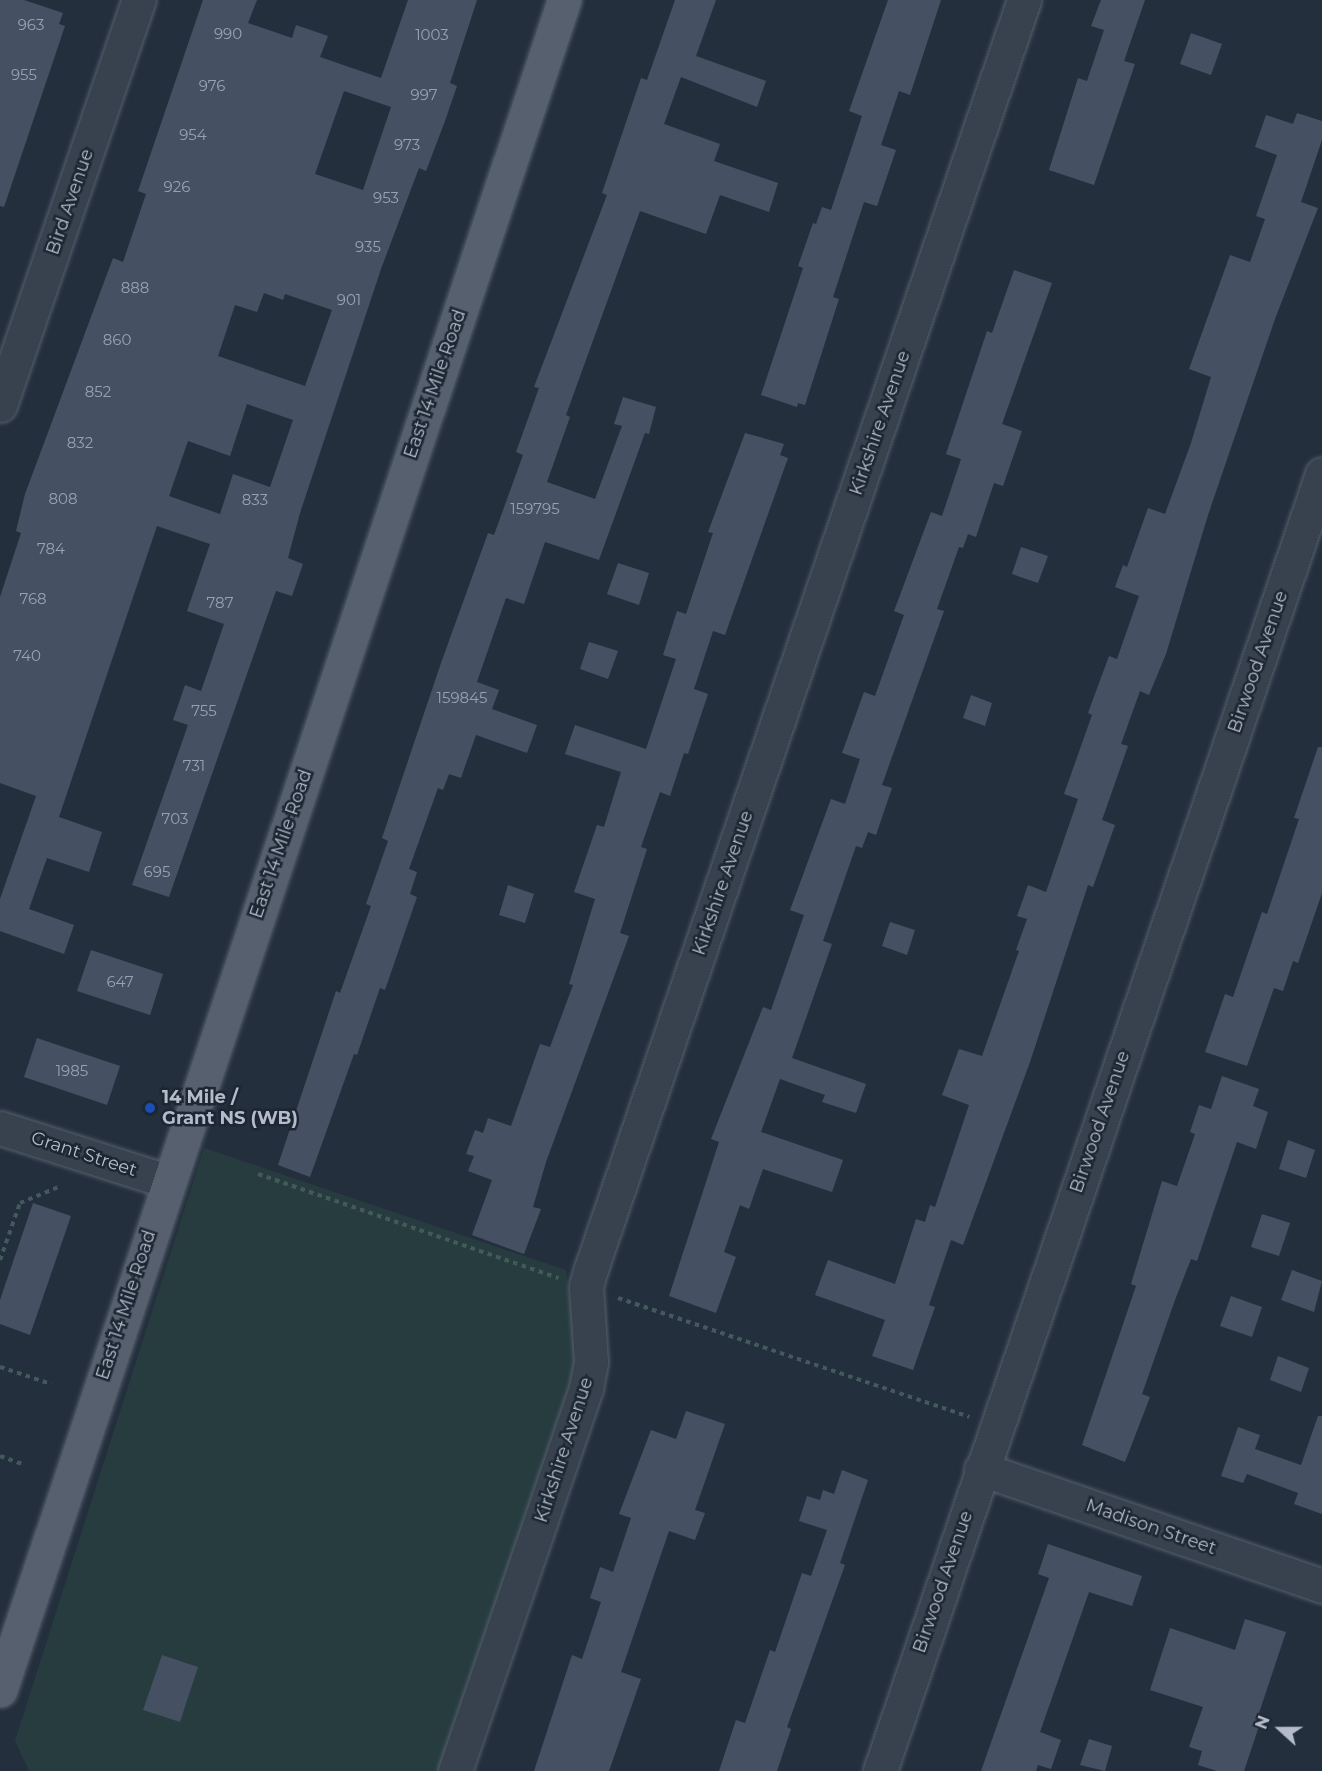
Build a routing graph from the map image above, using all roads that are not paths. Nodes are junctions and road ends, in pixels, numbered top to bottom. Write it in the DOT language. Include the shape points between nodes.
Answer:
graph roads {
  1 [pos="139,0"];
  2 [pos="564,0"];
  3 [pos="1024,0"];
  4 [pos="0,405"];
  5 [pos="1322,474"];
  6 [pos="0,1128"];
  7 [pos="167,1181"];
  8 [pos="981,1468"];
  9 [pos="1322,1586"];
  10 [pos="0,1689"];
  11 [pos="455,1771"];
  12 [pos="880,1771"];
  1 -- 4 [label="street, Bird Avenue"];
  2 -- 7 [label="main road, East 14 Mile Road"];
  3 -- 11 [label="street, Kirkshire Avenue" via="591,1269 586,1286 591,1362 586,1388"];
  5 -- 8 [label="street, Birwood Avenue"];
  6 -- 7 [label="street, Grant Street"];
  7 -- 10 [label="main road, East 14 Mile Road"];
  8 -- 9 [label="street, Madison Street"];
  8 -- 12 [label="street, Birwood Avenue"];
}
